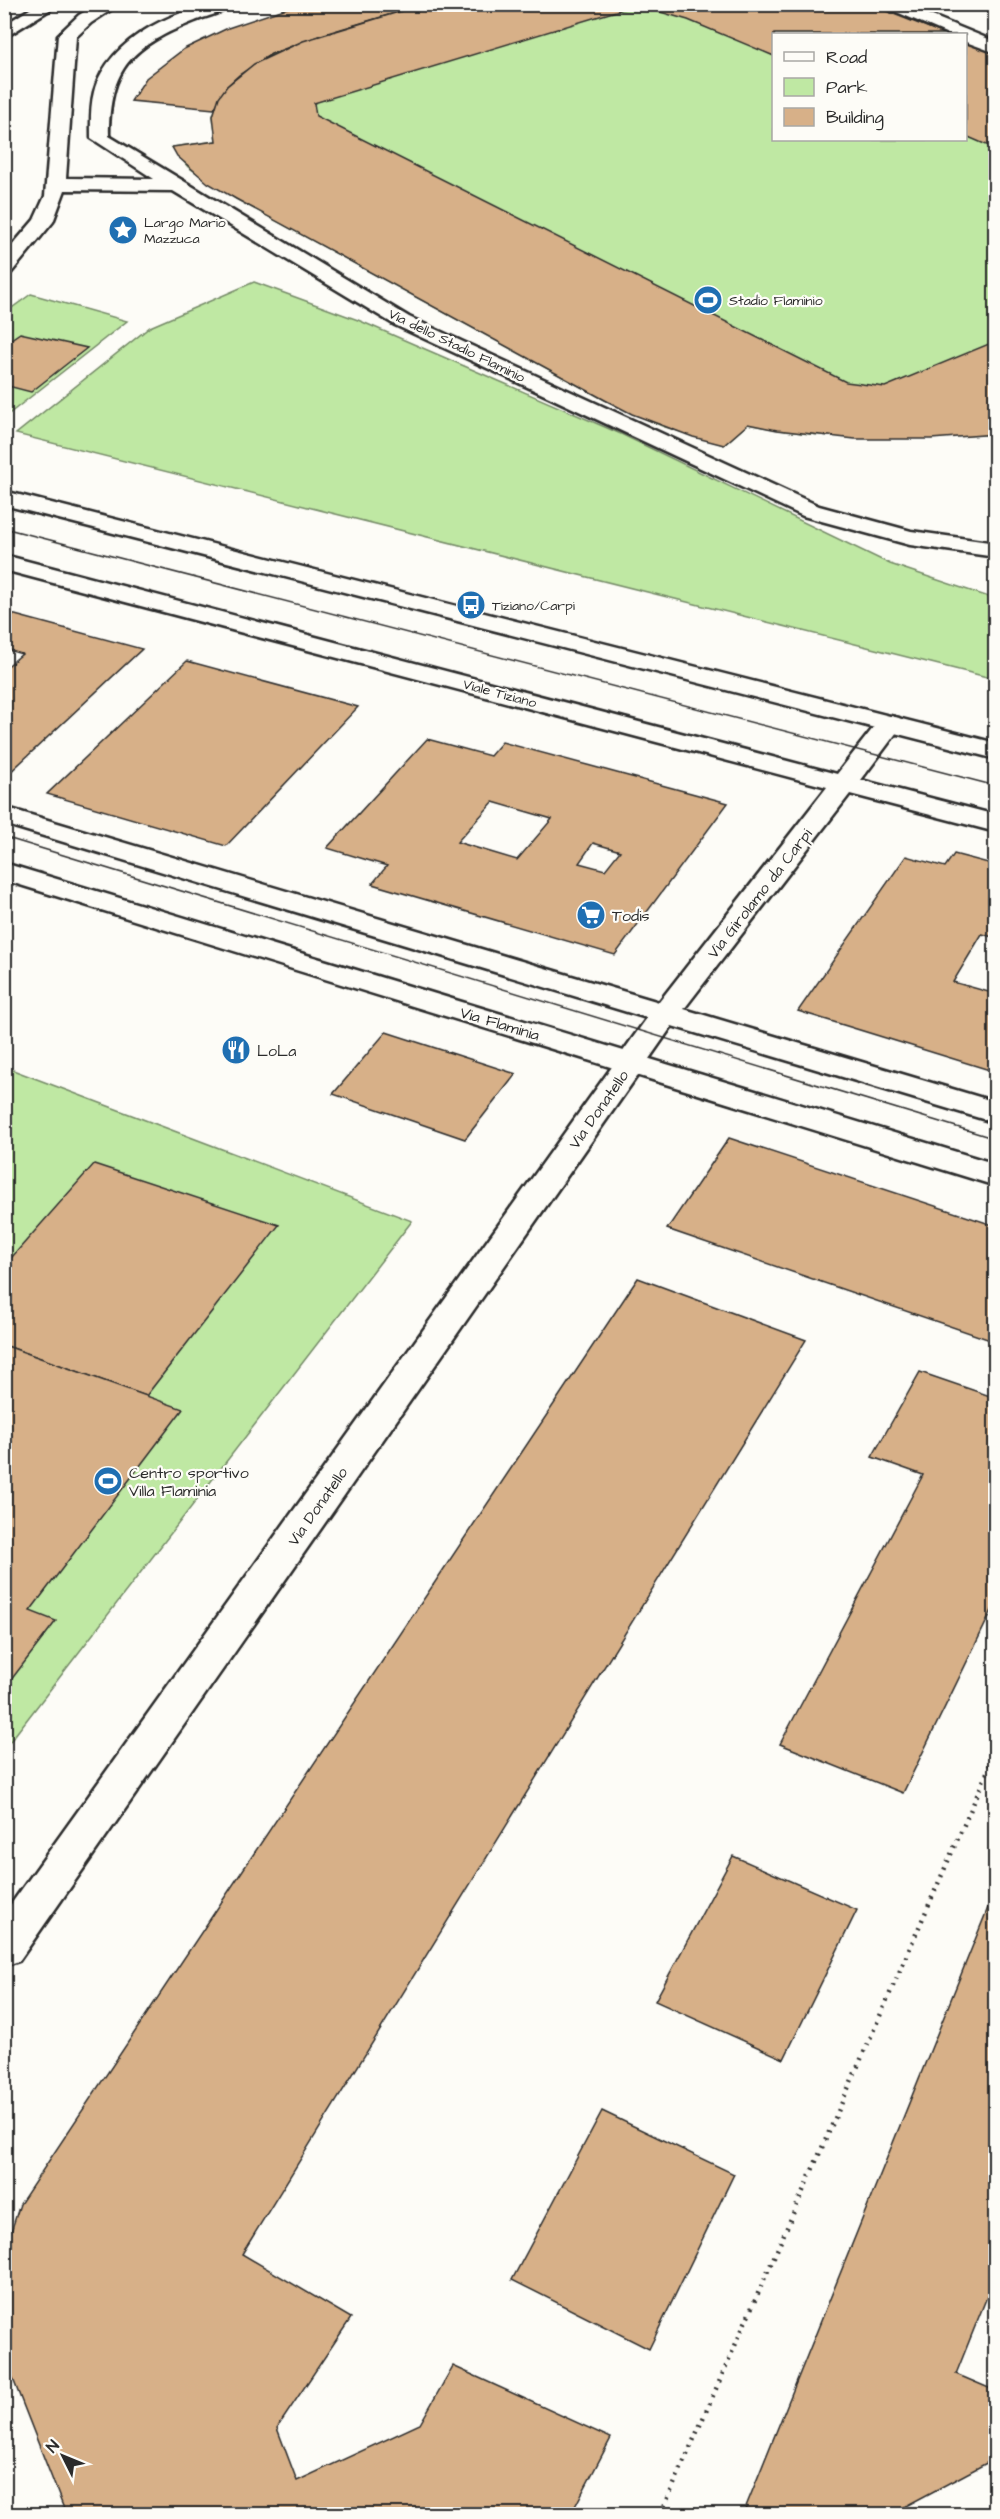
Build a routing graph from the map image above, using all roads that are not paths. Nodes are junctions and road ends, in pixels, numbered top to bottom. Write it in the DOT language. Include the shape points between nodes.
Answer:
graph roads {
  1 [pos="51,4"];
  2 [pos="112,4"];
  3 [pos="224,4"];
  4 [pos="886,4"];
  5 [pos="4,33"];
  6 [pos="959,33"];
  7 [pos="967,36"];
  8 [pos="996,48"];
  9 [pos="57,184"];
  10 [pos="178,185"];
  11 [pos="4,268"];
  12 [pos="4,498"];
  13 [pos="996,550"];
  14 [pos="4,562"];
  15 [pos="891,724"];
  16 [pos="996,752"];
  17 [pos="843,784"];
  18 [pos="4,815"];
  19 [pos="996,824"];
  20 [pos="4,871"];
  21 [pos="664,1015"];
  22 [pos="630,1064"];
  23 [pos="996,1113"];
  24 [pos="996,1175"];
  25 [pos="4,1948"];
  1 -- 5 [label="street"];
  2 -- 9 [label="street" via="67,35"];
  3 -- 10 [label="street, Via dello Stadio Flaminio" via="175,23 131,48 115,65 104,90 100,138"];
  4 -- 6 [label="street"];
  7 -- 8 [label="street"];
  9 -- 10 [label="street"];
  9 -- 11 [label="street" via="43,222"];
  10 -- 13 [label="street, Via dello Stadio Flaminio" via="402,321 811,511 910,538"];
  12 -- 15 [label="street"];
  14 -- 17 [label="street, Viale Tiziano"];
  15 -- 16 [label="street"];
  15 -- 17 [label="street, Via Girolamo da Carpi"];
  17 -- 19 [label="street, Viale Tiziano"];
  17 -- 21 [label="street, Via Girolamo da Carpi"];
  18 -- 21 [label="street"];
  20 -- 22 [label="street, Via Flaminia"];
  21 -- 22 [label="street, Via Girolamo da Carpi"];
  21 -- 23 [label="street"];
  22 -- 24 [label="street, Via Flaminia"];
  22 -- 25 [label="street, Via Donatello"];
}
